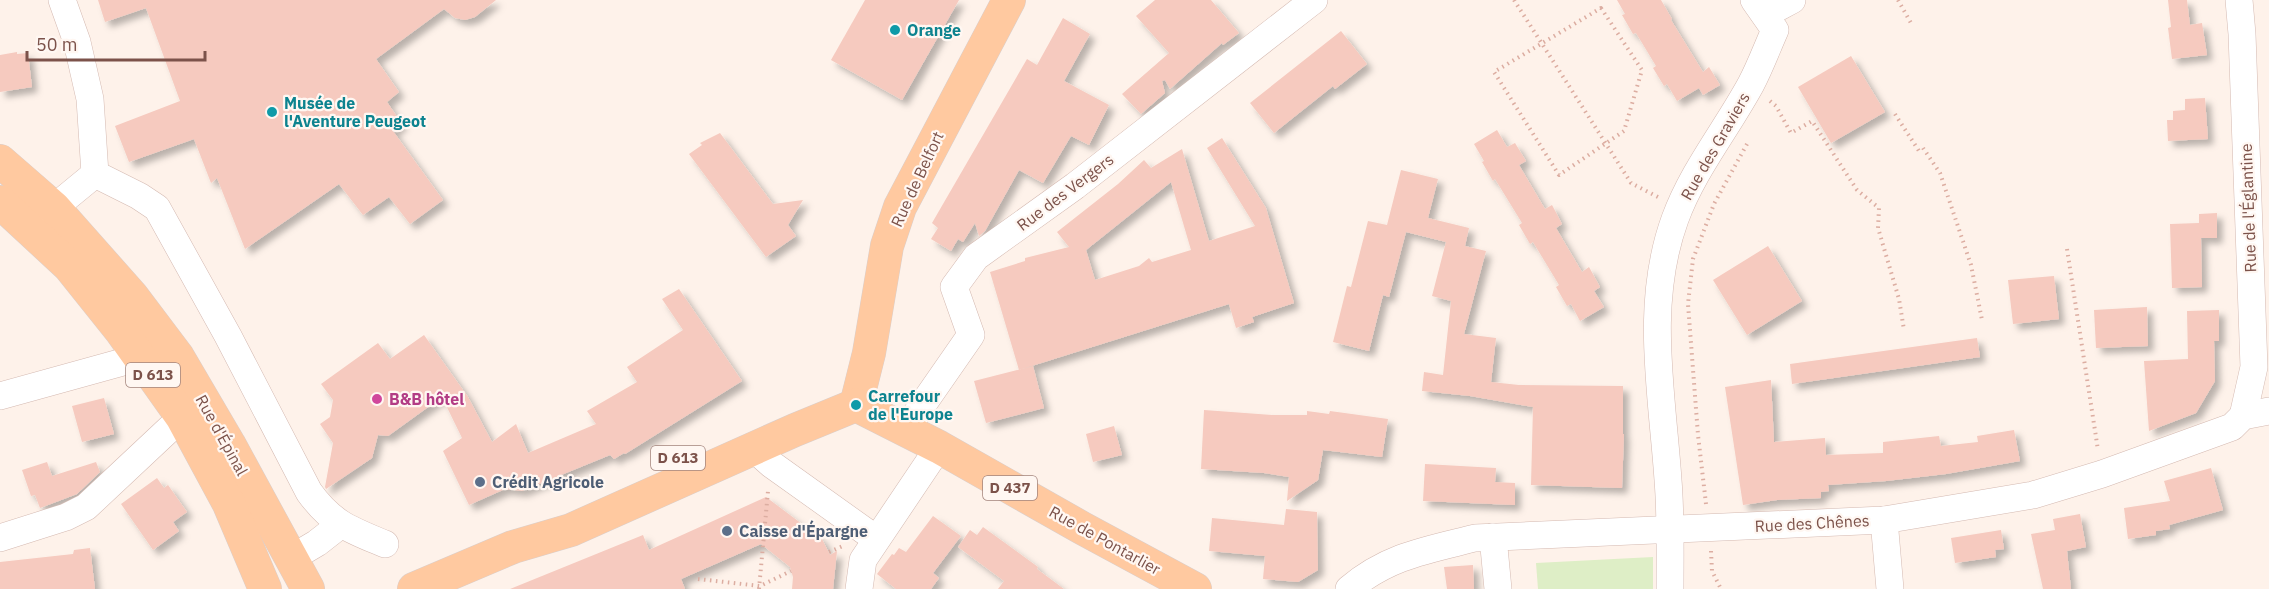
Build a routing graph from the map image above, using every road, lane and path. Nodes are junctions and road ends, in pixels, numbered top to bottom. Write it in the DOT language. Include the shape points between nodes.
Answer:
graph roads {
  1 [pos="62,0"];
  2 [pos="1009,0"];
  3 [pos="1314,0"];
  4 [pos="1514,0"];
  5 [pos="1792,0"];
  6 [pos="1898,0"];
  7 [pos="2239,0"];
  8 [pos="1760,7"];
  9 [pos="1911,23"];
  10 [pos="1542,44"];
  11 [pos="1764,109"];
  12 [pos="1895,114"];
  13 [pos="1751,137"];
  14 [pos="1606,144"];
  15 [pos="0,161"];
  16 [pos="95,174"];
  17 [pos="0,202"];
  18 [pos="54,208"];
  19 [pos="1680,209"];
  20 [pos="1708,220"];
  21 [pos="29,228"];
  22 [pos="2067,249"];
  23 [pos="1982,320"];
  24 [pos="1904,330"];
  25 [pos="141,357"];
  26 [pos="0,396"];
  27 [pos="856,405"];
  28 [pos="193,410"];
  29 [pos="2269,411"];
  30 [pos="2243,416"];
  31 [pos="905,430"];
  32 [pos="939,447"];
  33 [pos="762,456"];
  34 [pos="2102,474"];
  35 [pos="1884,519"];
  36 [pos="340,525"];
  37 [pos="1708,527"];
  38 [pos="1670,528"];
  39 [pos="1493,537"];
  40 [pos="0,538"];
  41 [pos="876,538"];
  42 [pos="386,544"];
  43 [pos="513,547"];
  44 [pos="290,559"];
  45 [pos="791,571"];
  46 [pos="698,579"];
  47 [pos="1157,581"];
  48 [pos="866,584"];
  49 [pos="760,588"];
  50 [pos="265,589"];
  51 [pos="308,589"];
  52 [pos="414,589"];
  53 [pos="1195,589"];
  54 [pos="1349,589"];
  55 [pos="1498,589"];
  56 [pos="1670,589"];
  57 [pos="1721,589"];
  58 [pos="1890,589"];
  1 -- 16 [label="street" via="77,42 90,99"];
  2 -- 27 [label="main road, Rue de Belfort" via="900,207 887,246"];
  3 -- 31 [label="street, Rue des Vergers" via="1075,186 976,257 954,287 971,335"];
  4 -- 10 [label="path"];
  5 -- 8 [label="street, Rue des Graviers"];
  6 -- 9 [label="path"];
  7 -- 30 [label="street, Rue de l'Églantine" via="2254,367"];
  8 -- 19 [label="street, Rue des Graviers" via="1775,30 1756,74 1692,180"];
  10 -- 14 [label="path"];
  10 -- 14 [label="path" via="1602,8 1642,70 1624,131"];
  10 -- 14 [label="path" via="1494,72 1559,175"];
  11 -- 24 [label="path" via="1767,99 1776,106 1791,133 1812,121 1857,190 1879,208 1878,228"];
  12 -- 23 [label="path" via="1940,173 1971,265"];
  13 -- 20 [label="path"];
  14 -- 19 [label="path" via="1631,183"];
  15 -- 18 [label="main road, Rue d'Épinal / D 613"];
  16 -- 18 [label="street"];
  16 -- 36 [label="street" via="157,208 309,492"];
  17 -- 21 [label="main road, Rue d'Épinal / D 613"];
  18 -- 21 [label="street"];
  18 -- 28 [label="main road, Rue d'Épinal / D 613" via="132,296 178,357"];
  19 -- 20 [label="path"];
  19 -- 38 [label="street, Rue des Graviers" via="1665,252 1656,306"];
  20 -- 37 [label="path" via="1693,259 1688,304"];
  21 -- 25 [label="main road, Rue d'Épinal / D 613" via="69,266"];
  22 -- 34 [label="path"];
  25 -- 26 [label="street"];
  25 -- 28 [label="main road, Rue d'Épinal / D 613"];
  27 -- 31 [label="main road, Rue de Pontarlier / D 437"];
  27 -- 33 [label="main road, D 613"];
  27 -- 43 [label="main road, D 613" via="784,411 563,510"];
  28 -- 40 [label="street" via="86,507"];
  28 -- 44 [label="main road, Rue d'Épinal / D 613"];
  28 -- 50 [label="main road, Rue d'Épinal / D 613"];
  29 -- 30 [label="street, Rue des Chênes"];
  30 -- 34 [label="street, Rue des Chênes" via="2232,427"];
  31 -- 32 [label="main road, Rue de Pontarlier / D 437"];
  32 -- 41 [label="street"];
  32 -- 47 [label="main road, Rue de Pontarlier / D 437"];
  33 -- 41 [label="street"];
  33 -- 43 [label="main road, D 613" via="571,530"];
  33 -- 49 [label="path"];
  34 -- 35 [label="street, Rue des Chênes" via="2033,495"];
  35 -- 37 [label="street, Rue des Chênes"];
  35 -- 58 [label="street"];
  36 -- 42 [label="street"];
  36 -- 44 [label="street"];
  37 -- 38 [label="street, Rue des Chênes"];
  37 -- 57 [label="path" via="1712,571"];
  38 -- 39 [label="street, Rue des Chênes"];
  38 -- 56 [label="street, Rue des Graviers"];
  39 -- 54 [label="street, Rue des Chênes" via="1475,538 1390,561"];
  39 -- 55 [label="street"];
  41 -- 48 [label="street" via="863,560"];
  43 -- 52 [label="main road"];
  44 -- 51 [label="main road, Rue d'Épinal / D 613"];
  45 -- 49 [label="path"];
  46 -- 49 [label="path"];
  47 -- 53 [label="main road, Rue de Pontarlier / D 437"];
}
